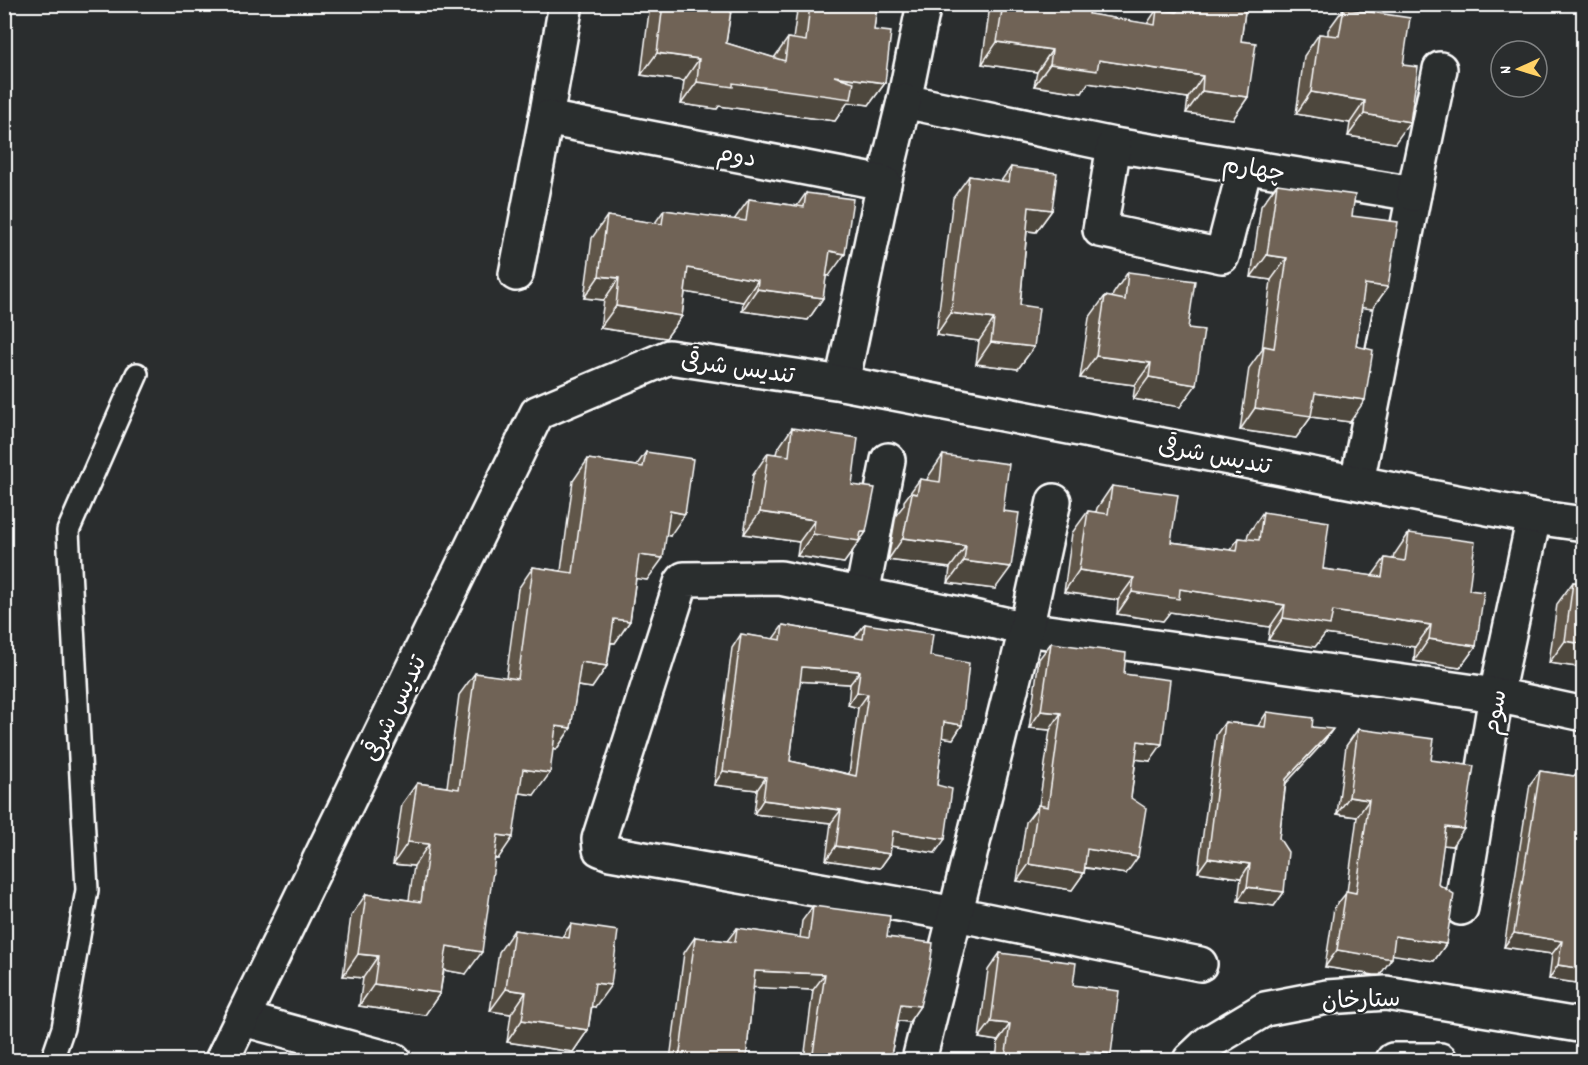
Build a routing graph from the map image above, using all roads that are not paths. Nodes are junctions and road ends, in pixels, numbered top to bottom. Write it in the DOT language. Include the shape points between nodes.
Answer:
graph roads {
  1 [pos="566,4"];
  2 [pos="924,4"];
  3 [pos="1440,69"];
  4 [pos="904,101"];
  5 [pos="546,118"];
  6 [pos="1114,145"];
  7 [pos="1245,167"];
  8 [pos="885,183"];
  9 [pos="1414,194"];
  10 [pos="516,274"];
  11 [pos="137,374"];
  12 [pos="842,383"];
  13 [pos="888,459"];
  14 [pos="1357,482"];
  15 [pos="1054,501"];
  16 [pos="1534,517"];
  17 [pos="1584,524"];
  18 [pos="862,594"];
  19 [pos="1026,629"];
  20 [pos="1496,696"];
  21 [pos="1584,714"];
  22 [pos="1461,908"];
  23 [pos="956,914"];
  24 [pos="1200,964"];
  25 [pos="243,1019"];
  26 [pos="1584,1026"];
  27 [pos="52,1060"];
  28 [pos="222,1060"];
  29 [pos="394,1060"];
  30 [pos="919,1060"];
  31 [pos="1190,1060"];
  32 [pos="1393,1060"];
  33 [pos="1440,1060"];
  1 -- 5 [label="street"];
  2 -- 4 [label="street"];
  3 -- 9 [label="street"];
  4 -- 6 [label="street, چهارم"];
  4 -- 8 [label="street"];
  5 -- 8 [label="street, دوم"];
  5 -- 10 [label="street"];
  6 -- 7 [label="street, چهارم"];
  6 -- 7 [label="street" via="1100,230 1222,256"];
  7 -- 9 [label="street, چهارم"];
  8 -- 12 [label="street"];
  9 -- 14 [label="street"];
  11 -- 27 [label="lane" via="68,531 87,890 63,1028"];
  12 -- 14 [label="street, تندیس شرقی"];
  12 -- 25 [label="street, تندیس شرقی" via="669,357 537,413"];
  13 -- 18 [label="street"];
  14 -- 16 [label="street, تندیس شرقی"];
  15 -- 19 [label="street"];
  16 -- 17 [label="street, تندیس شرقی"];
  16 -- 20 [label="street, سوم"];
  18 -- 19 [label="street"];
  18 -- 23 [label="street" via="780,578 684,579 602,828 600,849"];
  19 -- 20 [label="street"];
  19 -- 23 [label="street"];
  20 -- 21 [label="street"];
  20 -- 22 [label="street, سوم"];
  23 -- 24 [label="street"];
  23 -- 30 [label="street"];
  25 -- 28 [label="street, تندیس شرقی"];
  25 -- 29 [label="street"];
  26 -- 31 [label="street, ستارخان" via="1386,993 1327,997 1265,1009 1208,1043"];
  32 -- 33 [label="street"];
}
